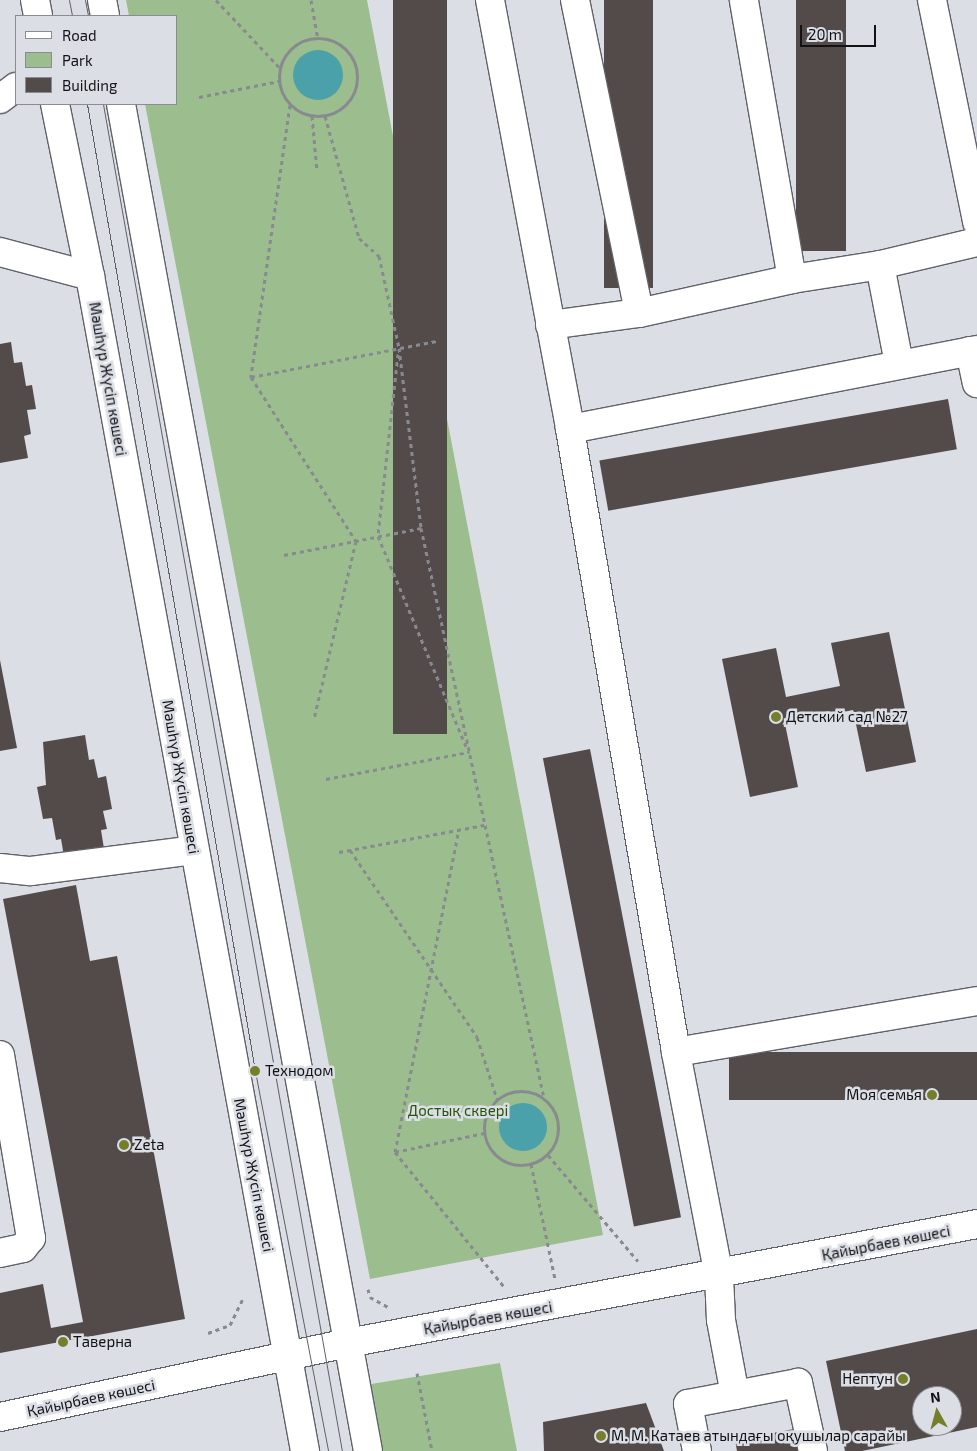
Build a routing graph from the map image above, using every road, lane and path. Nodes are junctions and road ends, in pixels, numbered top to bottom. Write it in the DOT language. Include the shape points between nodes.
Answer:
graph roads {
  1 [pos="35,0"];
  2 [pos="102,0"];
  3 [pos="216,0"];
  4 [pos="310,0"];
  5 [pos="490,0"];
  6 [pos="576,0"];
  7 [pos="744,0"];
  8 [pos="932,0"];
  9 [pos="38,15"];
  10 [pos="105,15"];
  11 [pos="318,38"];
  12 [pos="280,68"];
  13 [pos="279,81"];
  14 [pos="15,89"];
  15 [pos="199,96"];
  16 [pos="0,99"];
  17 [pos="55,105"];
  18 [pos="121,105"];
  19 [pos="290,105"];
  20 [pos="312,116"];
  21 [pos="325,116"];
  22 [pos="317,171"];
  23 [pos="977,222"];
  24 [pos="977,242"];
  25 [pos="0,252"];
  26 [pos="880,265"];
  27 [pos="90,276"];
  28 [pos="792,279"];
  29 [pos="639,313"];
  30 [pos="550,325"];
  31 [pos="437,341"];
  32 [pos="399,348"];
  33 [pos="974,350"];
  34 [pos="899,364"];
  35 [pos="251,377"];
  36 [pos="977,383"];
  37 [pos="570,429"];
  38 [pos="421,528"];
  39 [pos="378,536"];
  40 [pos="356,541"];
  41 [pos="284,555"];
  42 [pos="314,718"];
  43 [pos="470,753"];
  44 [pos="326,779"];
  45 [pos="485,825"];
  46 [pos="459,830"];
  47 [pos="194,850"];
  48 [pos="350,850"];
  49 [pos="339,852"];
  50 [pos="0,868"];
  51 [pos="431,971"];
  52 [pos="977,1001"];
  53 [pos="676,1052"];
  54 [pos="0,1055"];
  55 [pos="544,1098"];
  56 [pos="497,1099"];
  57 [pos="484,1133"];
  58 [pos="395,1152"];
  59 [pos="548,1155"];
  60 [pos="532,1164"];
  61 [pos="977,1224"];
  62 [pos="0,1253"];
  63 [pos="641,1265"];
  64 [pos="719,1276"];
  65 [pos="555,1282"];
  66 [pos="366,1284"];
  67 [pos="508,1291"];
  68 [pos="243,1298"];
  69 [pos="393,1311"];
  70 [pos="208,1333"];
  71 [pos="348,1344"];
  72 [pos="288,1356"];
  73 [pos="417,1374"];
  74 [pos="735,1396"];
  75 [pos="0,1417"];
  76 [pos="305,1451"];
  77 [pos="368,1451"];
  78 [pos="432,1451"];
  79 [pos="697,1451"];
  80 [pos="813,1451"];
  1 -- 9 [label="street"];
  2 -- 10 [label="street"];
  3 -- 12 [label="path"];
  4 -- 11 [label="path"];
  5 -- 30 [label="street"];
  6 -- 29 [label="street"];
  7 -- 28 [label="street"];
  8 -- 23 [label="street"];
  11 -- 12 [label="path" via="294,46"];
  11 -- 21 [label="path" via="343,46 356,68 354,93 337,112"];
  12 -- 13 [label="path"];
  13 -- 15 [label="path"];
  13 -- 19 [label="path"];
  14 -- 16 [label="street"];
  17 -- 27 [label="street, Мәшһүр Жүсіп көшесі"];
  18 -- 71 [label="street"];
  19 -- 20 [label="path"];
  19 -- 35 [label="path"];
  20 -- 21 [label="path"];
  20 -- 22 [label="path"];
  21 -- 32 [label="path" via="359,238 379,256"];
  24 -- 26 [label="street"];
  25 -- 27 [label="street"];
  26 -- 28 [label="street"];
  26 -- 34 [label="street"];
  27 -- 47 [label="street, Мәшһүр Жүсіп көшесі"];
  28 -- 29 [label="street"];
  29 -- 30 [label="street"];
  30 -- 37 [label="street"];
  31 -- 32 [label="path"];
  32 -- 35 [label="path"];
  32 -- 38 [label="path"];
  32 -- 39 [label="path"];
  33 -- 34 [label="street"];
  33 -- 36 [label="street"];
  34 -- 37 [label="street"];
  35 -- 40 [label="path"];
  37 -- 53 [label="street"];
  38 -- 39 [label="path"];
  38 -- 43 [label="path"];
  39 -- 40 [label="path"];
  39 -- 43 [label="path"];
  40 -- 41 [label="path"];
  40 -- 42 [label="path"];
  43 -- 44 [label="path"];
  43 -- 45 [label="path"];
  45 -- 46 [label="path"];
  45 -- 55 [label="path"];
  46 -- 48 [label="path"];
  46 -- 51 [label="path"];
  47 -- 50 [label="street" via="30,871"];
  47 -- 72 [label="street, Мәшһүр Жүсіп көшесі"];
  48 -- 49 [label="path"];
  48 -- 51 [label="path"];
  51 -- 56 [label="path" via="477,1037"];
  51 -- 58 [label="path"];
  52 -- 53 [label="street"];
  53 -- 64 [label="street"];
  54 -- 62 [label="street" via="31,1238 23,1248"];
  55 -- 56 [label="path" via="521,1090"];
  55 -- 59 [label="path" via="558,1120 559,1132"];
  56 -- 57 [label="path" via="489,1109"];
  57 -- 58 [label="path"];
  57 -- 60 [label="path" via="496,1156 506,1163"];
  58 -- 67 [label="path"];
  59 -- 60 [label="path"];
  59 -- 63 [label="path"];
  60 -- 65 [label="path"];
  61 -- 64 [label="street, Қайырбаев көшесі"];
  64 -- 71 [label="street, Қайырбаев көшесі"];
  64 -- 74 [label="street" via="721,1320"];
  66 -- 69 [label="path" via="370,1297"];
  68 -- 70 [label="path" via="230,1325"];
  71 -- 72 [label="street, Қайырбаев көшесі"];
  71 -- 77 [label="street"];
  72 -- 75 [label="street, Қайырбаев көшесі"];
  72 -- 76 [label="street, Мәшһүр Жүсіп көшесі"];
  73 -- 78 [label="path"];
  74 -- 79 [label="street" via="688,1404"];
  74 -- 80 [label="street" via="798,1383"];
}
